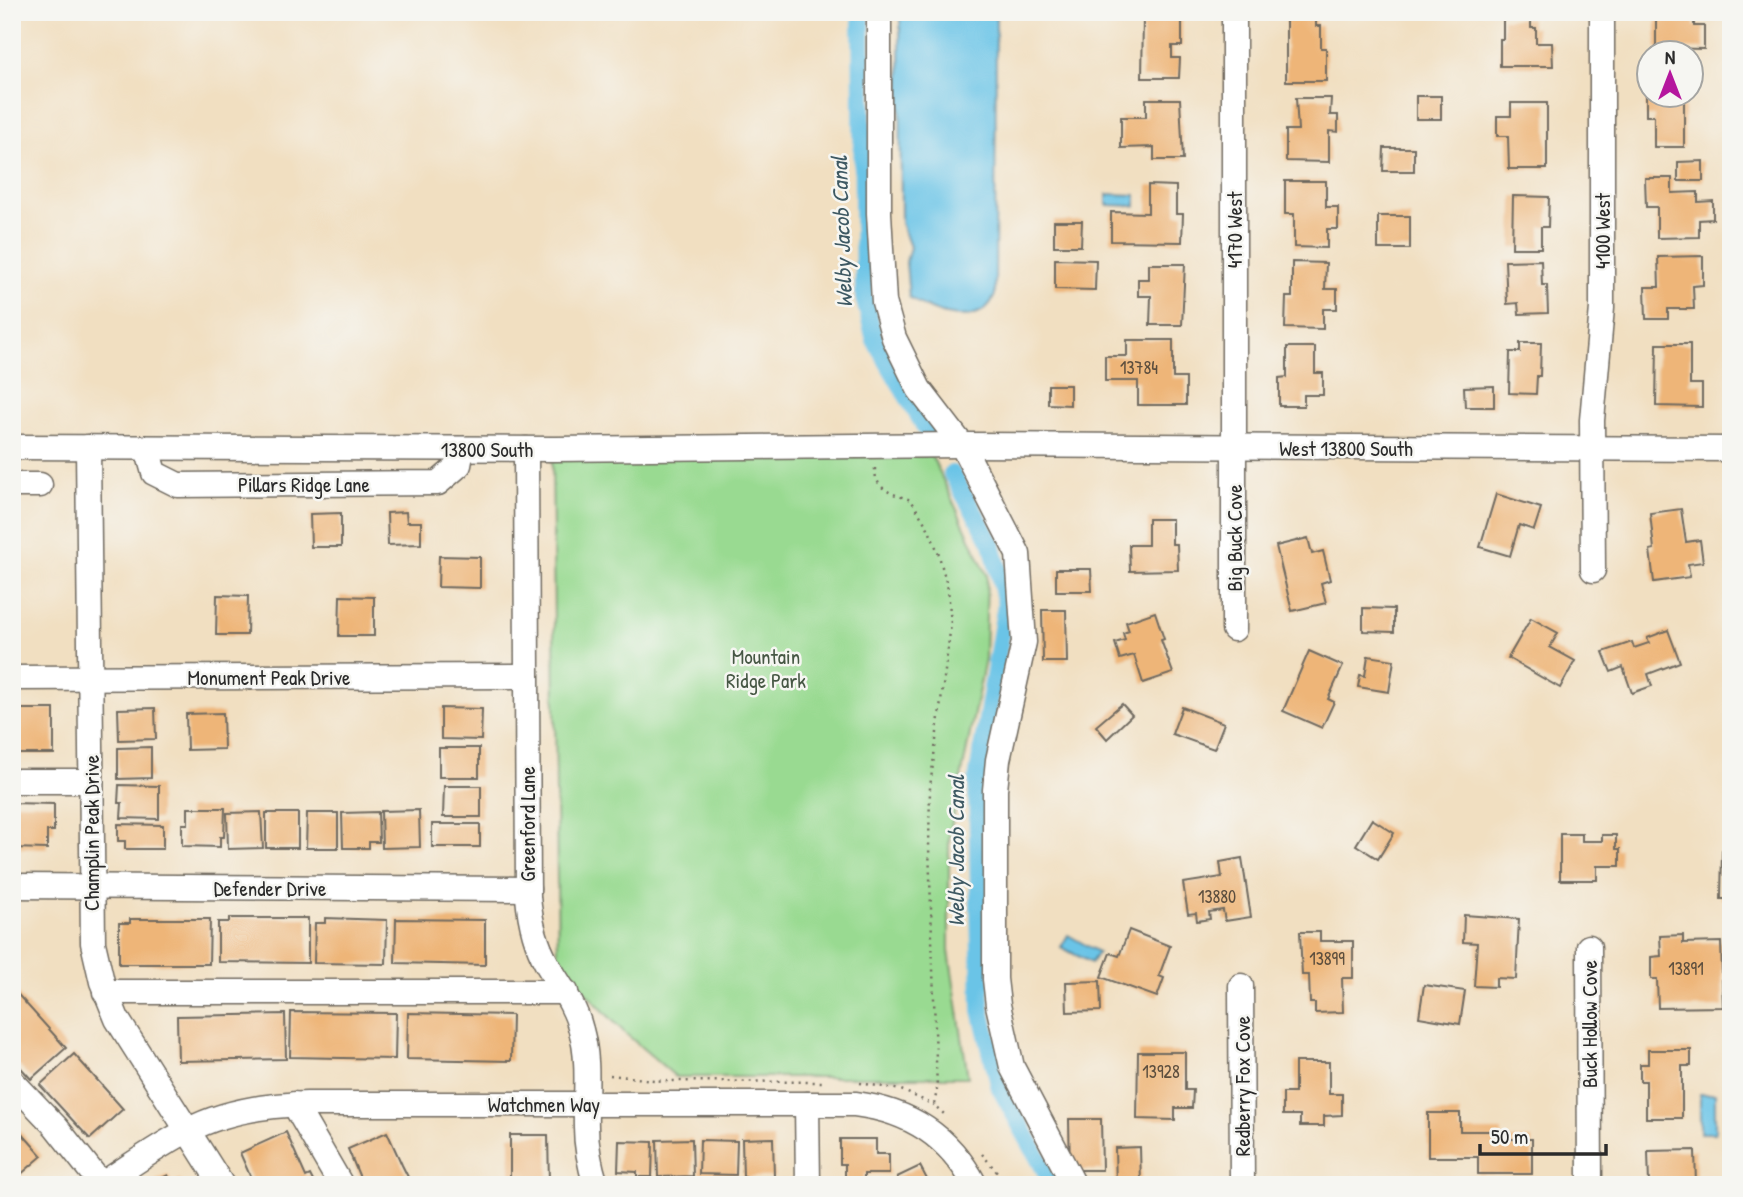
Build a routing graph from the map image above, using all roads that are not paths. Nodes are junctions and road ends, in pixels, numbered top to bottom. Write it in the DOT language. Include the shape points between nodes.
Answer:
graph roads {
  1 [pos="879,12"];
  2 [pos="1234,12"];
  3 [pos="1602,12"];
  4 [pos="962,445"];
  5 [pos="12,447"];
  6 [pos="88,447"];
  7 [pos="1234,447"];
  8 [pos="147,448"];
  9 [pos="462,449"];
  10 [pos="526,449"];
  11 [pos="1593,449"];
  12 [pos="1731,449"];
  13 [pos="12,485"];
  14 [pos="40,485"];
  15 [pos="1593,570"];
  16 [pos="1234,629"];
  17 [pos="526,676"];
  18 [pos="12,678"];
  19 [pos="92,678"];
  20 [pos="12,781"];
  21 [pos="92,781"];
  22 [pos="12,886"];
  23 [pos="91,887"];
  24 [pos="528,889"];
  25 [pos="1589,947"];
  26 [pos="1241,986"];
  27 [pos="105,992"];
  28 [pos="566,992"];
  29 [pos="12,1081"];
  30 [pos="295,1104"];
  31 [pos="586,1104"];
  32 [pos="807,1104"];
  33 [pos="188,1130"];
  34 [pos="101,1185"];
  35 [pos="222,1185"];
  36 [pos="341,1185"];
  37 [pos="596,1185"];
  38 [pos="808,1185"];
  39 [pos="975,1185"];
  40 [pos="1074,1185"];
  41 [pos="1242,1185"];
  42 [pos="1590,1185"];
  1 -- 4 [label="street" via="884,302 894,338 919,389"];
  2 -- 7 [label="street, 4170 West"];
  3 -- 11 [label="street, 4100 West" via="1602,308"];
  4 -- 7 [label="street, West 13800 South"];
  4 -- 10 [label="street, 13800 South"];
  4 -- 40 [label="street" via="1018,554 1022,589 1024,642 995,790 995,979 1012,1067"];
  5 -- 6 [label="street, 13800 South"];
  6 -- 8 [label="street, 13800 South"];
  6 -- 19 [label="street, Champlin Peak Drive"];
  7 -- 11 [label="street, West 13800 South"];
  7 -- 16 [label="street, Big Buck Cove"];
  8 -- 9 [label="street, 13800 South"];
  8 -- 9 [label="street, Pillars Ridge Lane" via="154,473 178,485 438,483 460,465"];
  9 -- 10 [label="street, 13800 South"];
  10 -- 17 [label="street, Greenford Lane"];
  11 -- 12 [label="street, West 13800 South"];
  11 -- 15 [label="street, 4100 West"];
  13 -- 14 [label="street"];
  17 -- 19 [label="street, Monument Peak Drive"];
  17 -- 24 [label="street, Greenford Lane"];
  18 -- 19 [label="street, Monument Peak Drive"];
  19 -- 21 [label="street, Champlin Peak Drive"];
  20 -- 21 [label="street"];
  21 -- 23 [label="street, Champlin Peak Drive"];
  22 -- 23 [label="street, Defender Drive"];
  23 -- 24 [label="street, Defender Drive"];
  23 -- 27 [label="street, Champlin Peak Drive" via="93,943"];
  24 -- 28 [label="street, Greenford Lane" via="535,937"];
  25 -- 42 [label="street, Buck Hollow Cove"];
  26 -- 41 [label="street, Redberry Fox Cove"];
  27 -- 28 [label="street"];
  27 -- 33 [label="street, Champlin Peak Drive"];
  28 -- 31 [label="street, Greenford Lane" via="585,1047"];
  29 -- 34 [label="street"];
  30 -- 31 [label="street, Watchmen Way"];
  30 -- 33 [label="street, Watchmen Way" via="230,1115"];
  30 -- 36 [label="street"];
  31 -- 32 [label="street, Watchmen Way"];
  31 -- 37 [label="street, Greenford Lane" via="588,1151"];
  32 -- 38 [label="street"];
  32 -- 39 [label="street, Watchmen Way" via="863,1105 902,1115 942,1140"];
  33 -- 34 [label="street, Watchmen Way"];
  33 -- 35 [label="street, Champlin Peak Drive"];
}
